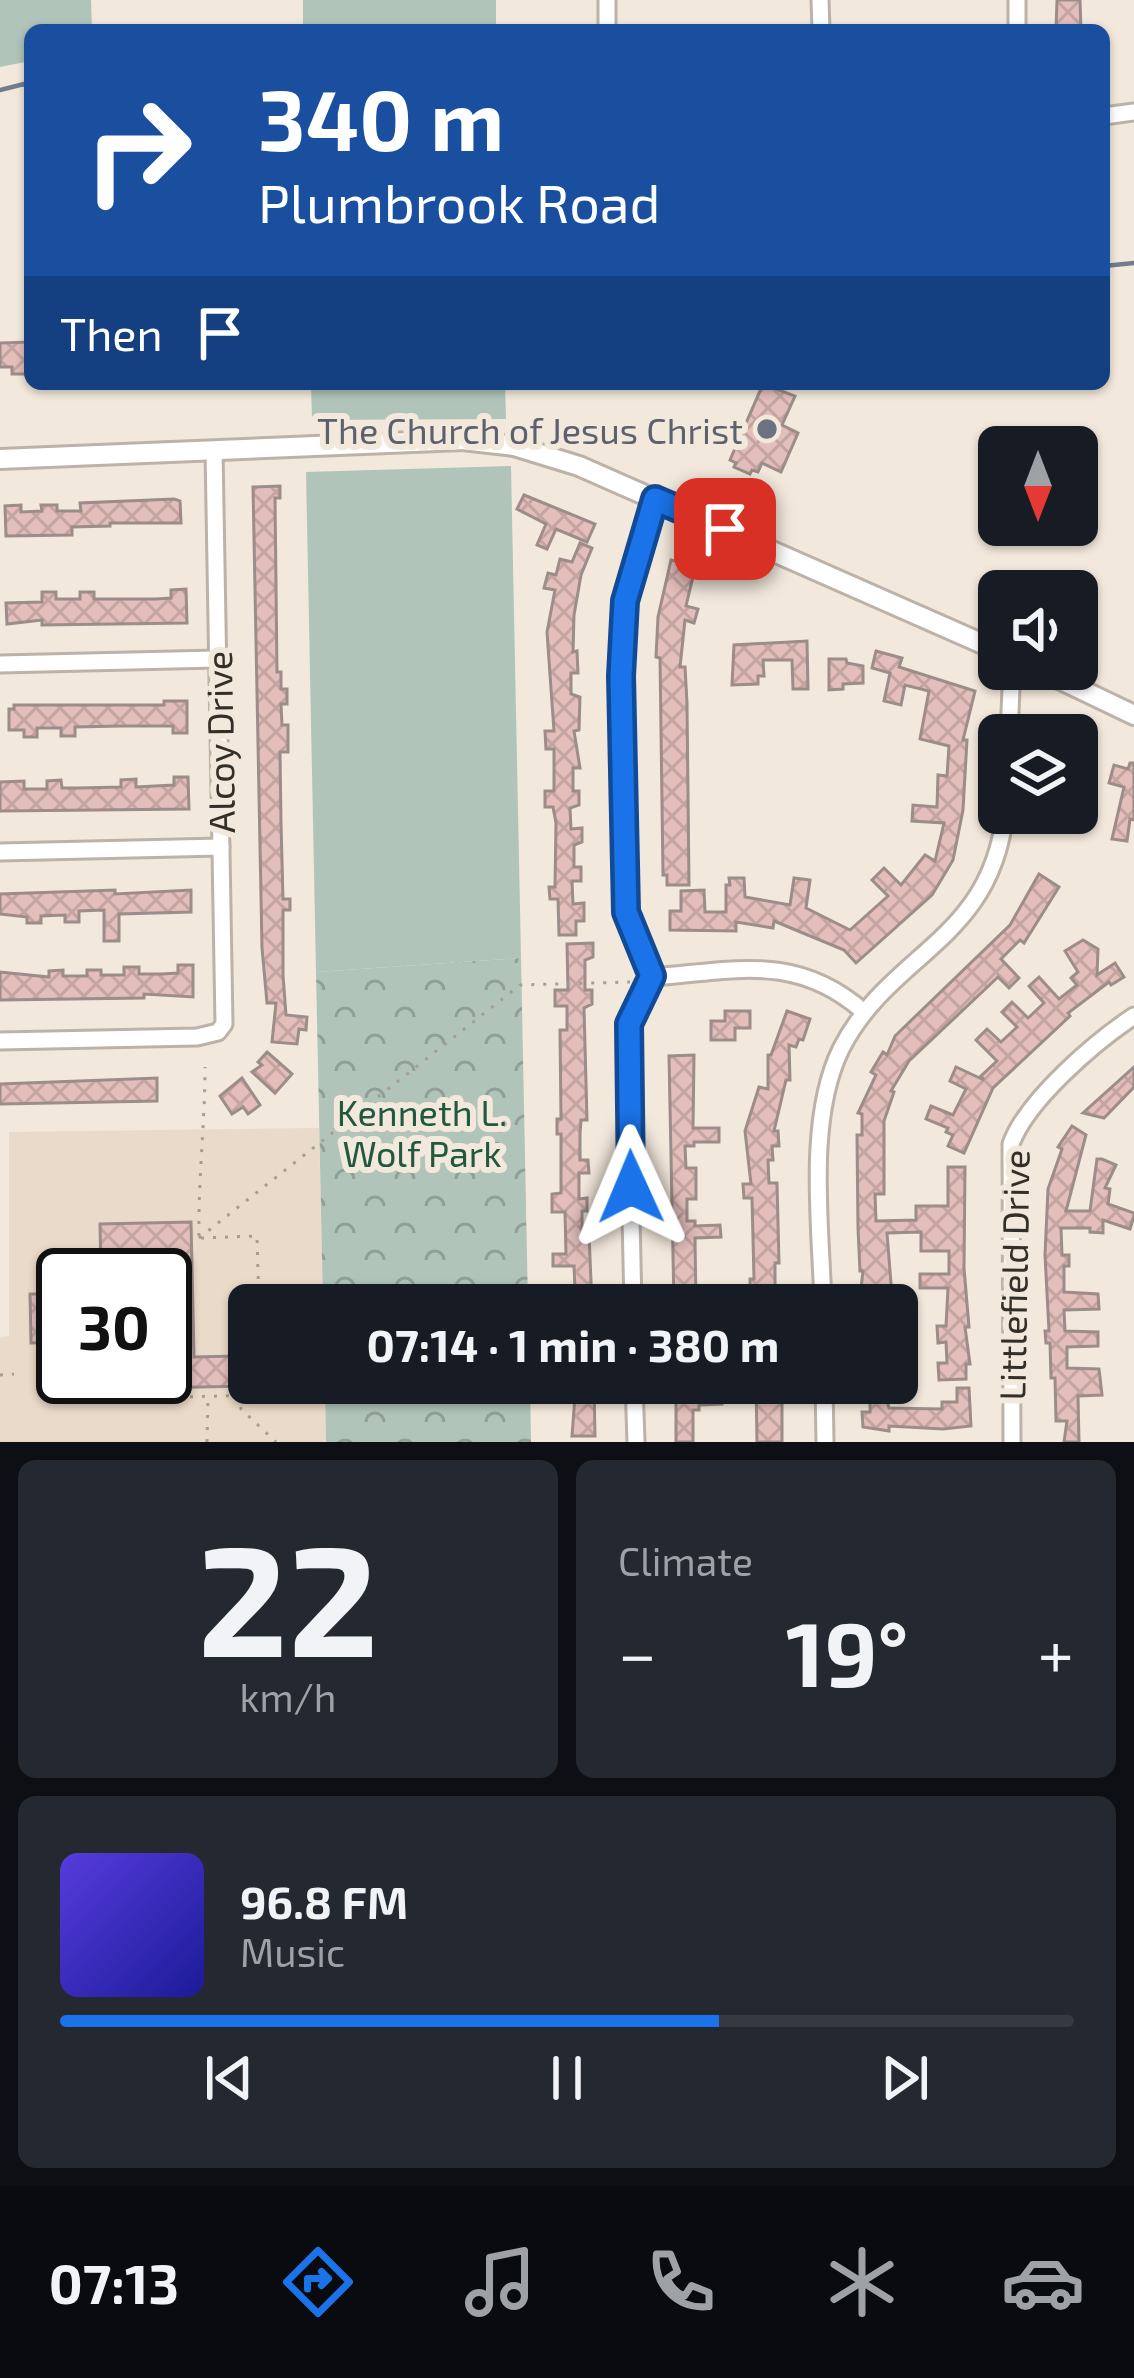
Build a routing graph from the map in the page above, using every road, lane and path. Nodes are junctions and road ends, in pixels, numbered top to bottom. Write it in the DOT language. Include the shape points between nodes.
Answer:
graph roads {
  1 [pos="214,450"];
  2 [pos="0,460"];
  3 [pos="655,499"];
  4 [pos="978,642"];
  5 [pos="217,659"];
  6 [pos="0,664"];
  7 [pos="1081,690"];
  8 [pos="1134,716"];
  9 [pos="1001,834"];
  10 [pos="221,848"];
  11 [pos="0,852"];
  12 [pos="652,976"];
  13 [pos="630,982"];
  14 [pos="864,1012"];
  15 [pos="1134,1016"];
  16 [pos="0,1040"];
  17 [pos="205,1067"];
  18 [pos="199,1238"];
  19 [pos="258,1284"];
  20 [pos="633,1284"];
  21 [pos="823,1284"];
  22 [pos="14,1374"];
  23 [pos="0,1375"];
  24 [pos="228,1395"];
  25 [pos="192,1396"];
  26 [pos="208,1396"];
  27 [pos="241,1404"];
  28 [pos="634,1404"];
  29 [pos="824,1404"];
  30 [pos="207,1442"];
  31 [pos="276,1442"];
  32 [pos="635,1442"];
  33 [pos="825,1442"];
  34 [pos="1012,1442"];
  1 -- 2 [label="street"];
  1 -- 3 [label="street" via="488,442 544,454"];
  1 -- 5 [label="street, Alcoy Drive"];
  3 -- 4 [label="street"];
  3 -- 12 [label="street" via="625,601 621,676 626,912"];
  5 -- 6 [label="street"];
  5 -- 10 [label="street, Alcoy Drive"];
  7 -- 8 [label="street"];
  9 -- 14 [label="street" via="978,898"];
  10 -- 11 [label="street"];
  10 -- 16 [label="street, Alcoy Drive" via="218,1032"];
  12 -- 14 [label="street" via="791,972"];
  12 -- 20 [label="street" via="627,1041"];
  13 -- 18 [label="path" via="520,985"];
  14 -- 21 [label="street" via="838,1055 826,1098"];
  15 -- 34 [label="street, Littlefield Drive" via="1041,1099 1011,1144"];
  17 -- 18 [label="path"];
  18 -- 19 [label="path" via="257,1236"];
  22 -- 23 [label="path"];
  24 -- 26 [label="path"];
  25 -- 26 [label="path"];
  26 -- 30 [label="path"];
  27 -- 31 [label="path"];
  28 -- 32 [label="street"];
  29 -- 33 [label="street"];
}
